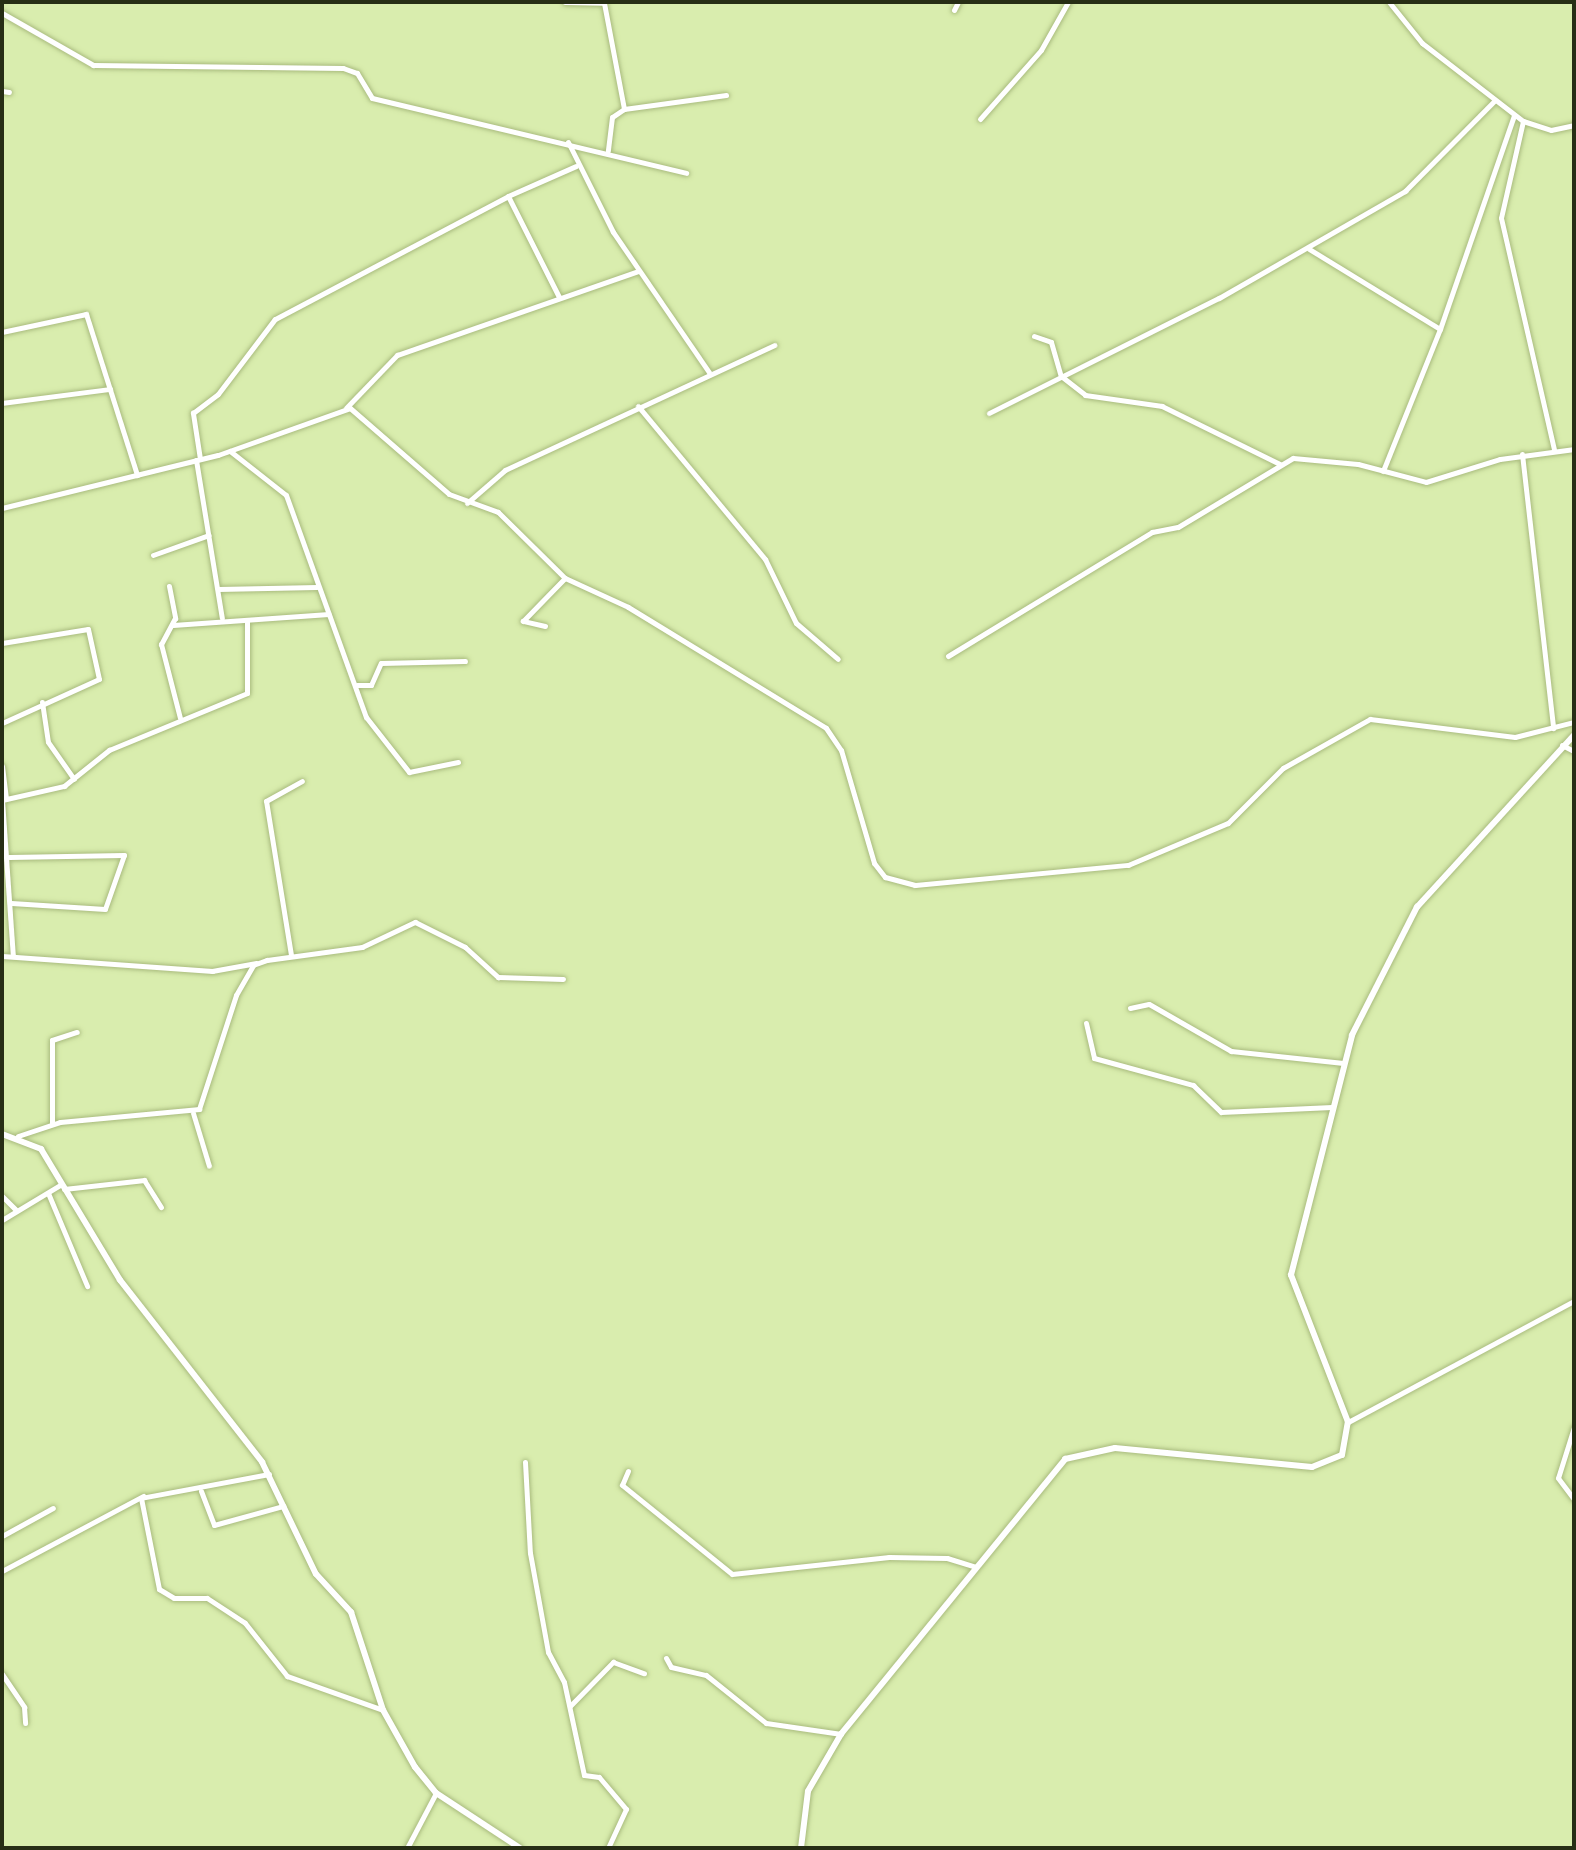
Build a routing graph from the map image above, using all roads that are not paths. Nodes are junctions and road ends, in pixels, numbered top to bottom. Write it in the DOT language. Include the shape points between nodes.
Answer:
graph roads {
  1 [pos="565,2"];
  2 [pos="958,2"];
  3 [pos="1068,2"];
  4 [pos="1389,2"];
  5 [pos="954,10"];
  6 [pos="2,13"];
  7 [pos="726,95"];
  8 [pos="1494,101"];
  9 [pos="624,109"];
  10 [pos="1514,115"];
  11 [pos="980,119"];
  12 [pos="1523,121"];
  13 [pos="1574,125"];
  14 [pos="568,141"];
  15 [pos="608,151"];
  16 [pos="576,166"];
  17 [pos="686,173"];
  18 [pos="508,196"];
  19 [pos="1308,248"];
  20 [pos="638,271"];
  21 [pos="559,297"];
  22 [pos="1440,329"];
  23 [pos="2,332"];
  24 [pos="1034,336"];
  25 [pos="774,345"];
  26 [pos="709,372"];
  27 [pos="1061,376"];
  28 [pos="110,389"];
  29 [pos="2,403"];
  30 [pos="638,406"];
  31 [pos="346,408"];
  32 [pos="989,413"];
  33 [pos="1554,449"];
  34 [pos="1574,449"];
  35 [pos="230,451"];
  36 [pos="1522,454"];
  37 [pos="198,459"];
  38 [pos="1281,464"];
  39 [pos="1383,471"];
  40 [pos="137,475"];
  41 [pos="467,503"];
  42 [pos="2,508"];
  43 [pos="209,535"];
  44 [pos="153,555"];
  45 [pos="565,578"];
  46 [pos="169,586"];
  47 [pos="317,587"];
  48 [pos="218,589"];
  49 [pos="329,614"];
  50 [pos="222,618"];
  51 [pos="247,621"];
  52 [pos="173,625"];
  53 [pos="545,626"];
  54 [pos="2,643"];
  55 [pos="948,656"];
  56 [pos="838,659"];
  57 [pos="465,661"];
  58 [pos="357,685"];
  59 [pos="42,701"];
  60 [pos="180,718"];
  61 [pos="1574,722"];
  62 [pos="2,723"];
  63 [pos="1553,728"];
  64 [pos="1574,735"];
  65 [pos="1562,745"];
  66 [pos="1574,751"];
  67 [pos="458,762"];
  68 [pos="2,766"];
  69 [pos="74,779"];
  70 [pos="302,781"];
  71 [pos="3,800"];
  72 [pos="9,857"];
  73 [pos="11,903"];
  74 [pos="291,955"];
  75 [pos="2,956"];
  76 [pos="13,956"];
  77 [pos="257,963"];
  78 [pos="563,979"];
  79 [pos="1130,1008"];
  80 [pos="1086,1023"];
  81 [pos="77,1032"];
  82 [pos="1343,1063"];
  83 [pos="1332,1107"];
  84 [pos="193,1113"];
  85 [pos="52,1124"];
  86 [pos="2,1134"];
  87 [pos="18,1136"];
  88 [pos="209,1166"];
  89 [pos="62,1187"];
  90 [pos="48,1193"];
  91 [pos="2,1196"];
  92 [pos="161,1207"];
  93 [pos="16,1210"];
  94 [pos="2,1220"];
  95 [pos="87,1286"];
  96 [pos="1574,1301"];
  97 [pos="1348,1422"];
  98 [pos="1574,1427"];
  99 [pos="525,1462"];
  100 [pos="628,1471"];
  101 [pos="269,1474"];
  102 [pos="201,1491"];
  103 [pos="144,1496"];
  104 [pos="1574,1499"];
  105 [pos="283,1506"];
  106 [pos="53,1508"];
  107 [pos="2,1536"];
  108 [pos="976,1567"];
  109 [pos="2,1571"];
  110 [pos="666,1658"];
  111 [pos="644,1673"];
  112 [pos="2,1674"];
  113 [pos="570,1707"];
  114 [pos="383,1710"];
  115 [pos="25,1723"];
  116 [pos="841,1734"];
  117 [pos="436,1793"];
  118 [pos="407,1848"];
  119 [pos="520,1848"];
  120 [pos="608,1848"];
  121 [pos="801,1848"];
  1 -- 9 [label="street" via="604,3"];
  2 -- 5 [label="street"];
  3 -- 11 [label="street" via="1041,50"];
  4 -- 8 [label="street" via="1422,43"];
  6 -- 14 [label="street" via="93,65 343,68 357,73 372,98"];
  7 -- 9 [label="street"];
  8 -- 10 [label="street"];
  8 -- 19 [label="street" via="1426,176"];
  9 -- 15 [label="street" via="612,117"];
  10 -- 12 [label="street"];
  10 -- 22 [label="street"];
  12 -- 13 [label="street" via="1551,130"];
  12 -- 33 [label="street" via="1501,218"];
  14 -- 15 [label="street"];
  14 -- 16 [label="street"];
  15 -- 17 [label="street"];
  16 -- 18 [label="street"];
  16 -- 20 [label="street"];
  18 -- 21 [label="street"];
  18 -- 37 [label="street" via="275,319 218,394 193,413"];
  19 -- 22 [label="street"];
  19 -- 27 [label="street"];
  20 -- 21 [label="street"];
  20 -- 26 [label="street"];
  21 -- 31 [label="street" via="391,358"];
  22 -- 39 [label="street"];
  23 -- 28 [label="street" via="85,313"];
  24 -- 27 [label="street" via="1051,342"];
  25 -- 26 [label="street"];
  26 -- 30 [label="street"];
  27 -- 32 [label="street"];
  27 -- 38 [label="street" via="1094,398 1169,408"];
  28 -- 29 [label="street"];
  28 -- 40 [label="street"];
  30 -- 41 [label="street" via="495,475"];
  30 -- 56 [label="street" via="765,559 796,623"];
  31 -- 35 [label="street"];
  31 -- 41 [label="street" via="372,421"];
  33 -- 34 [label="street"];
  33 -- 36 [label="street"];
  35 -- 37 [label="street"];
  35 -- 47 [label="street" via="283,489"];
  36 -- 39 [label="street" via="1434,482"];
  36 -- 63 [label="street"];
  37 -- 40 [label="street"];
  37 -- 43 [label="street"];
  38 -- 39 [label="street" via="1311,457"];
  38 -- 55 [label="street" via="1178,527 1152,532"];
  40 -- 42 [label="street"];
  41 -- 45 [label="street" via="498,512"];
  43 -- 44 [label="street"];
  43 -- 48 [label="street"];
  45 -- 53 [label="street" via="523,621"];
  45 -- 63 [label="street" via="642,615 826,728 841,750 874,863 885,877 915,885 1128,865 1228,823 1283,768 1370,719 1403,718 1471,736 1531,737"];
  46 -- 52 [label="street"];
  47 -- 48 [label="street"];
  47 -- 49 [label="street"];
  48 -- 50 [label="street"];
  49 -- 51 [label="street"];
  49 -- 58 [label="street"];
  50 -- 51 [label="street"];
  50 -- 52 [label="street"];
  51 -- 60 [label="street" via="248,692"];
  52 -- 60 [label="street" via="161,644"];
  54 -- 59 [label="street" via="88,630 98,683"];
  57 -- 58 [label="street" via="382,663 371,686"];
  58 -- 67 [label="street" via="363,711 407,772"];
  59 -- 62 [label="street"];
  59 -- 69 [label="street" via="48,742"];
  60 -- 69 [label="street" via="109,750"];
  61 -- 63 [label="street"];
  64 -- 65 [label="street"];
  65 -- 66 [label="street"];
  65 -- 82 [label="street" via="1417,907 1373,987"];
  68 -- 71 [label="street"];
  69 -- 71 [label="street"];
  70 -- 74 [label="street" via="265,805"];
  71 -- 72 [label="street"];
  72 -- 73 [label="street"];
  72 -- 73 [label="street" via="124,855 105,909"];
  73 -- 76 [label="street"];
  74 -- 77 [label="street"];
  74 -- 78 [label="street" via="362,947 415,922 465,947 498,977"];
  75 -- 76 [label="street"];
  76 -- 77 [label="street" via="212,971"];
  77 -- 84 [label="street" via="236,995 207,1093"];
  79 -- 82 [label="street" via="1149,1004 1231,1051"];
  80 -- 83 [label="street" via="1094,1058 1193,1085 1221,1112"];
  81 -- 85 [label="street" via="52,1040"];
  82 -- 83 [label="street"];
  83 -- 97 [label="street" via="1291,1275"];
  84 -- 85 [label="street"];
  84 -- 88 [label="street"];
  85 -- 87 [label="street"];
  86 -- 87 [label="street"];
  87 -- 89 [label="street" via="41,1149"];
  89 -- 90 [label="street"];
  89 -- 92 [label="street" via="144,1180"];
  89 -- 101 [label="street" via="159,1334"];
  90 -- 93 [label="street"];
  90 -- 95 [label="street"];
  91 -- 93 [label="street"];
  93 -- 94 [label="street"];
  96 -- 97 [label="street"];
  97 -- 108 [label="street" via="1342,1455 1312,1467 1078,1451 1041,1482"];
  98 -- 104 [label="street" via="1558,1478"];
  99 -- 113 [label="street" via="539,1622"];
  100 -- 108 [label="street" via="622,1485 732,1573 889,1557 947,1558"];
  101 -- 102 [label="street"];
  101 -- 105 [label="street"];
  102 -- 103 [label="street"];
  102 -- 105 [label="street" via="214,1525"];
  103 -- 109 [label="street"];
  103 -- 114 [label="street" via="149,1555 164,1595 210,1599 255,1631 287,1676"];
  105 -- 114 [label="street" via="316,1574 351,1612"];
  106 -- 107 [label="street"];
  108 -- 116 [label="street"];
  110 -- 116 [label="street" via="671,1667 703,1672 766,1723"];
  111 -- 113 [label="street" via="613,1662"];
  112 -- 115 [label="street" via="24,1707"];
  113 -- 120 [label="street" via="585,1776 599,1777 626,1809"];
  114 -- 117 [label="street"];
  116 -- 121 [label="street" via="808,1791"];
  117 -- 118 [label="street"];
  117 -- 119 [label="street"];
}
